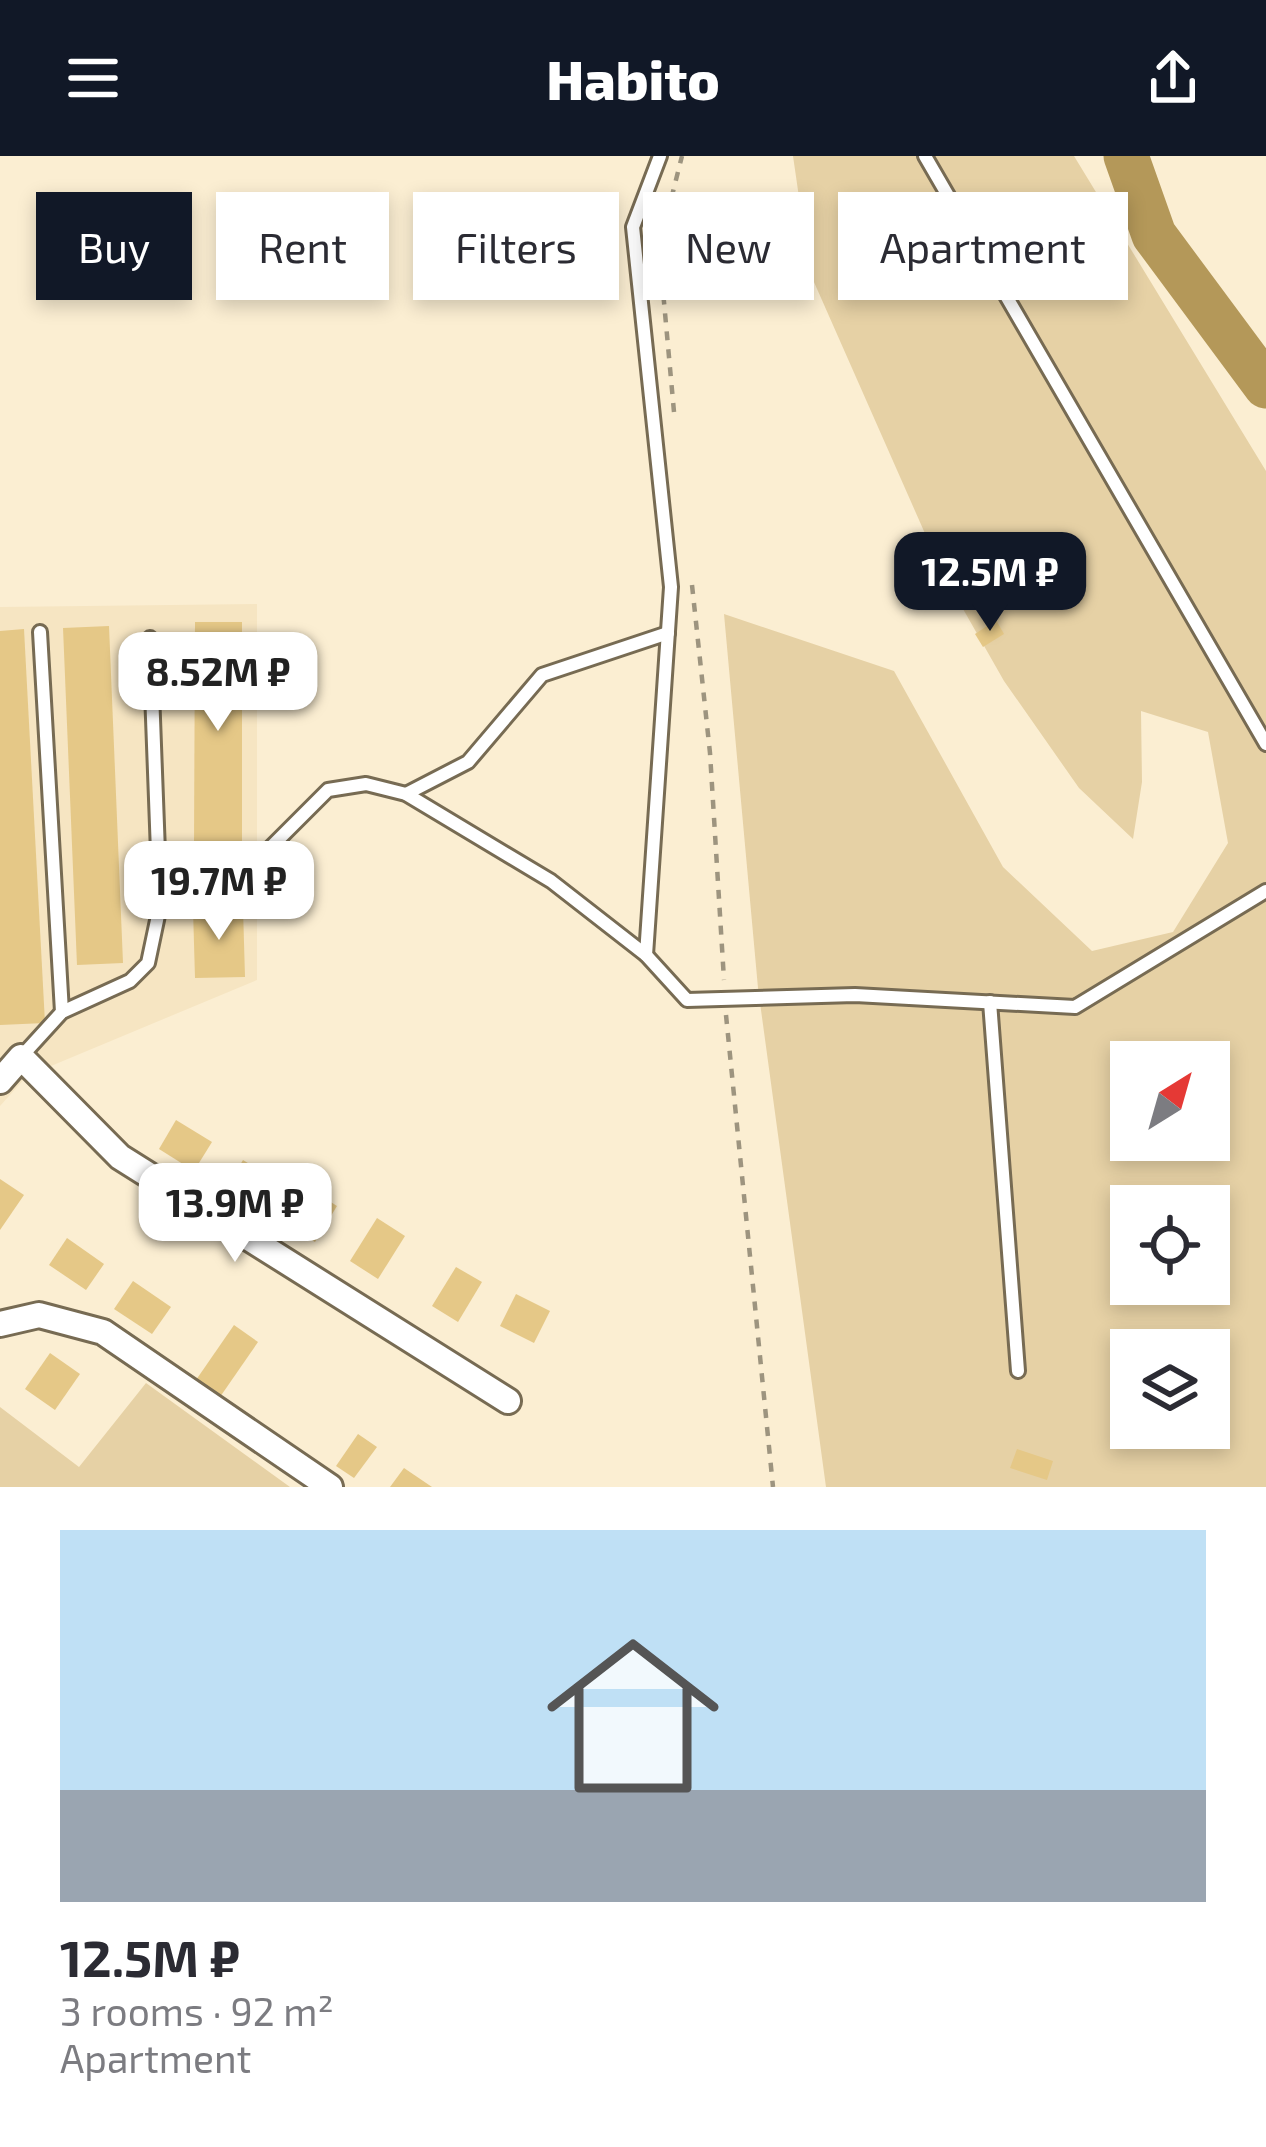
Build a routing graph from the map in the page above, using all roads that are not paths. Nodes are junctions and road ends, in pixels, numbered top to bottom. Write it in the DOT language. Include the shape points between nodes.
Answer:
graph roads {
  1 [pos="660,156"];
  2 [pos="926,156"];
  3 [pos="40,632"];
  4 [pos="668,633"];
  5 [pos="150,638"];
  6 [pos="1266,744"];
  7 [pos="406,794"];
  8 [pos="1266,891"];
  9 [pos="160,906"];
  10 [pos="646,955"];
  11 [pos="989,1002"];
  12 [pos="62,1012"];
  13 [pos="21,1057"];
  14 [pos="0,1081"];
  15 [pos="0,1324"];
  16 [pos="1018,1370"];
  17 [pos="508,1401"];
  18 [pos="330,1487"];
  1 -- 4 [label="lane" via="633,227 671,587"];
  2 -- 6 [label="lane"];
  3 -- 12 [label="lane"];
  4 -- 7 [label="lane" via="542,675 468,762"];
  4 -- 10 [label="lane"];
  5 -- 9 [label="lane"];
  7 -- 9 [label="lane" via="366,784 328,790 263,855"];
  7 -- 10 [label="lane" via="551,881"];
  8 -- 11 [label="lane" via="1075,1006"];
  9 -- 12 [label="lane" via="148,963 130,981"];
  10 -- 11 [label="lane" via="687,1000 855,995"];
  11 -- 16 [label="lane"];
  12 -- 13 [label="lane"];
  13 -- 14 [label="street"];
  13 -- 17 [label="street" via="120,1156"];
  15 -- 18 [label="street" via="38,1315 103,1332"];
}
